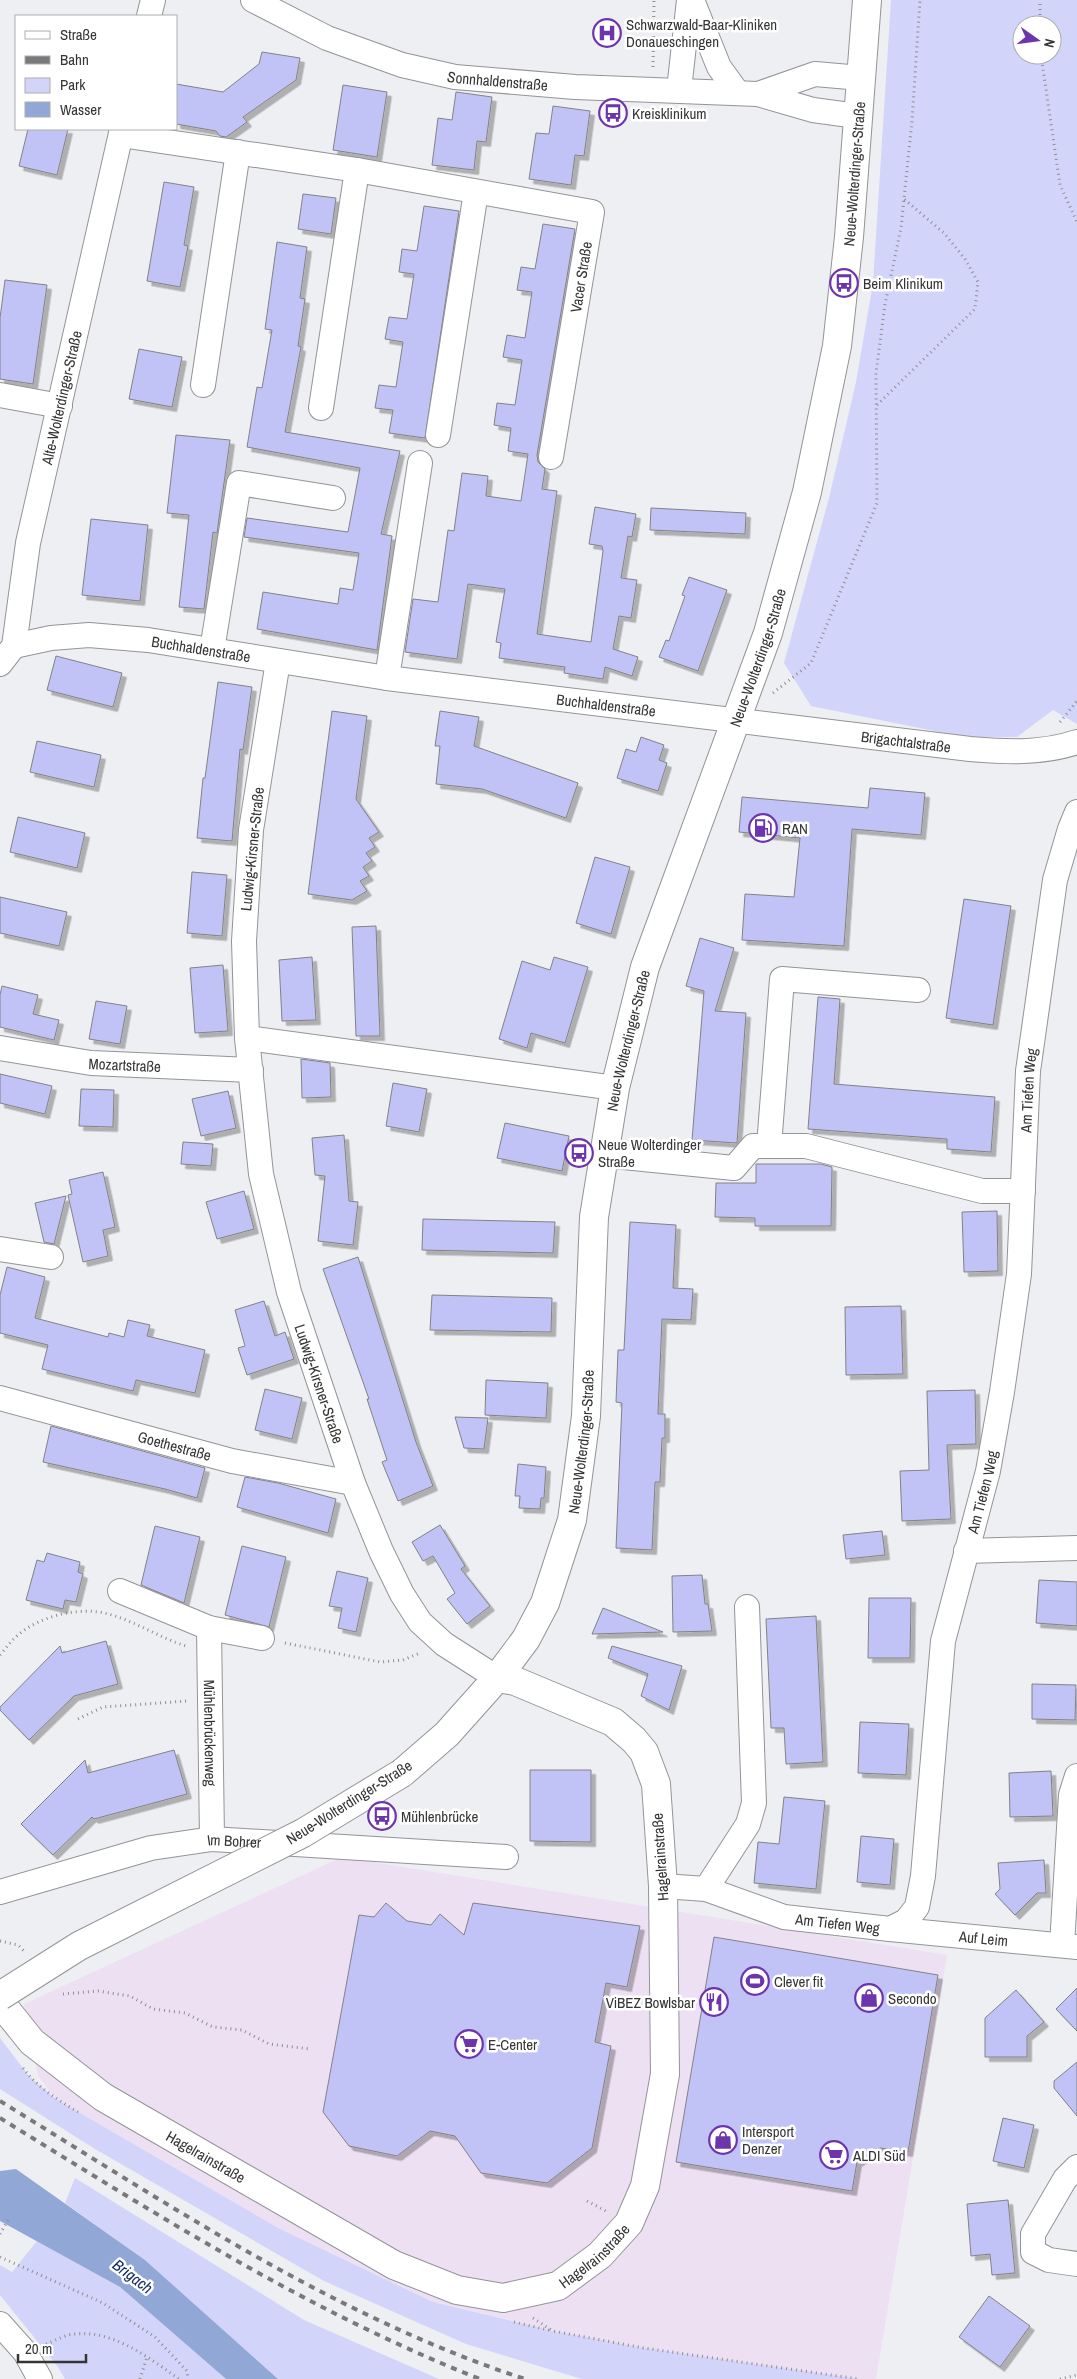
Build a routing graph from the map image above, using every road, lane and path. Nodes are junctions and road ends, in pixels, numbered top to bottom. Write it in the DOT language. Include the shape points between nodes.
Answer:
graph roads {
  1 [pos="153,0"];
  2 [pos="253,0"];
  3 [pos="654,0"];
  4 [pos="691,0"];
  5 [pos="867,0"];
  6 [pos="920,0"];
  7 [pos="1040,0"];
  8 [pos="149,15"];
  9 [pos="1040,15"];
  10 [pos="1042,65"];
  11 [pos="861,78"];
  12 [pos="652,89"];
  13 [pos="678,90"];
  14 [pos="748,93"];
  15 [pos="857,116"];
  16 [pos="121,132"];
  17 [pos="238,152"];
  18 [pos="357,170"];
  19 [pos="476,192"];
  20 [pos="904,198"];
  21 [pos="1077,222"];
  22 [pos="203,385"];
  23 [pos="0,395"];
  24 [pos="876,405"];
  25 [pos="60,406"];
  26 [pos="321,408"];
  27 [pos="438,435"];
  28 [pos="551,458"];
  29 [pos="420,463"];
  30 [pos="333,498"];
  31 [pos="14,646"];
  32 [pos="212,650"];
  33 [pos="278,661"];
  34 [pos="0,664"];
  35 [pos="388,678"];
  36 [pos="768,697"];
  37 [pos="735,722"];
  38 [pos="1077,742"];
  39 [pos="1077,812"];
  40 [pos="918,990"];
  41 [pos="247,1038"];
  42 [pos="0,1048"];
  43 [pos="251,1070"];
  44 [pos="614,1088"];
  45 [pos="769,1146"];
  46 [pos="603,1155"];
  47 [pos="1023,1191"];
  48 [pos="0,1249"];
  49 [pos="51,1257"];
  50 [pos="0,1398"];
  51 [pos="354,1483"];
  52 [pos="1077,1548"];
  53 [pos="966,1551"];
  54 [pos="120,1591"];
  55 [pos="747,1607"];
  56 [pos="209,1638"];
  57 [pos="262,1638"];
  58 [pos="444,1644"];
  59 [pos="0,1655"];
  60 [pos="497,1678"];
  61 [pos="210,1700"];
  62 [pos="78,1719"];
  63 [pos="1077,1776"];
  64 [pos="212,1839"];
  65 [pos="506,1857"];
  66 [pos="663,1886"];
  67 [pos="706,1890"];
  68 [pos="0,1892"];
  69 [pos="890,1929"];
  70 [pos="1069,1946"];
  71 [pos="63,1994"];
  72 [pos="0,1996"];
  73 [pos="0,2002"];
  74 [pos="310,2049"];
  75 [pos="1077,2166"];
  76 [pos="8,2220"];
  77 [pos="0,2234"];
  78 [pos="0,2256"];
  79 [pos="1077,2264"];
  80 [pos="503,2298"];
  81 [pos="0,2324"];
  82 [pos="26,2352"];
  83 [pos="147,2357"];
  84 [pos="1077,2375"];
  85 [pos="40,2379"];
  86 [pos="140,2379"];
  87 [pos="179,2379"];
  88 [pos="188,2379"];
  89 [pos="859,2379"];
  90 [pos="1060,2379"];
  1 -- 8 [label="street"];
  2 -- 12 [label="street, Sonnhaldenstraße" via="327,38 402,65 455,77 575,87"];
  3 -- 12 [label="path"];
  4 -- 13 [label="street"];
  4 -- 14 [label="street" via="719,67"];
  5 -- 11 [label="main road, Neue-Wolterdinger-Straße"];
  6 -- 20 [label="path"];
  7 -- 9 [label="path"];
  10 -- 21 [label="path" via="1060,185"];
  11 -- 14 [label="street, Sonnhaldenstraße" via="815,74"];
  11 -- 15 [label="main road, Neue-Wolterdinger-Straße"];
  12 -- 13 [label="street, Sonnhaldenstraße"];
  13 -- 14 [label="street, Sonnhaldenstraße"];
  14 -- 15 [label="street, Sonnhaldenstraße" via="813,110"];
  15 -- 37 [label="main road, Neue-Wolterdinger-Straße" via="849,237 835,355 804,501 768,633"];
  16 -- 17 [label="street, Vacer Straße"];
  16 -- 25 [label="street, Alte-Wolterdinger-Straße"];
  17 -- 18 [label="street, Vacer Straße"];
  17 -- 22 [label="street"];
  18 -- 19 [label="street, Vacer Straße"];
  18 -- 26 [label="street"];
  19 -- 27 [label="street"];
  19 -- 28 [label="street, Vacer Straße" via="592,212"];
  20 -- 24 [label="path" via="885,304 876,373"];
  20 -- 24 [label="path" via="944,233 965,259 978,282 975,309"];
  23 -- 25 [label="street"];
  24 -- 36 [label="path" via="877,503 811,663"];
  25 -- 31 [label="street, Alte-Wolterdinger-Straße" via="28,543"];
  29 -- 35 [label="street"];
  30 -- 32 [label="street" via="239,483"];
  31 -- 32 [label="street, Buchhaldenstraße" via="51,638 89,635"];
  31 -- 34 [label="street"];
  32 -- 33 [label="street, Buchhaldenstraße"];
  33 -- 35 [label="street, Buchhaldenstraße"];
  33 -- 41 [label="street, Ludwig-Kirsner-Straße" via="251,830 244,941"];
  35 -- 37 [label="street, Buchhaldenstraße"];
  37 -- 38 [label="street, Brigachtalstraße" via="1018,753 1059,748"];
  37 -- 44 [label="main road, Neue-Wolterdinger-Straße" via="645,967"];
  39 -- 47 [label="street, Am Tiefen Weg" via="1054,890 1028,1071"];
  40 -- 45 [label="street" via="782,978"];
  41 -- 43 [label="street, Ludwig-Kirsner-Straße"];
  41 -- 44 [label="street"];
  42 -- 43 [label="street, Mozartstraße" via="91,1063"];
  43 -- 51 [label="street, Ludwig-Kirsner-Straße" via="261,1174 289,1292"];
  44 -- 46 [label="main road, Neue-Wolterdinger-Straße"];
  45 -- 46 [label="street" via="753,1146 734,1168"];
  45 -- 47 [label="street" via="806,1146 982,1192"];
  46 -- 60 [label="main road, Neue-Wolterdinger-Straße" via="594,1217 586,1416 572,1520 545,1603 526,1639"];
  47 -- 53 [label="street, Am Tiefen Weg" via="1019,1274 1002,1392 988,1471"];
  48 -- 49 [label="street"];
  50 -- 51 [label="street, Goethestraße" via="232,1460"];
  51 -- 58 [label="street, Ludwig-Kirsner-Straße" via="381,1552 402,1594 420,1622"];
  52 -- 53 [label="street"];
  53 -- 69 [label="street, Am Tiefen Weg" via="943,1641 923,1876 916,1907 906,1921"];
  54 -- 56 [label="street"];
  55 -- 67 [label="street" via="754,1803 748,1824"];
  56 -- 57 [label="street"];
  56 -- 59 [label="path" via="185,1646 108,1614 90,1611 62,1614 34,1624 18,1635"];
  56 -- 61 [label="street, Mühlenbrückenweg"];
  57 -- 58 [label="path" via="380,1662 403,1660"];
  58 -- 60 [label="street, Ludwig-Kirsner-Straße"];
  60 -- 66 [label="main road, Hagelrainstraße" via="515,1681 613,1722 644,1752 656,1784"];
  60 -- 72 [label="main road, Neue-Wolterdinger-Straße, bridge" via="447,1734 402,1772 303,1833 79,1946"];
  61 -- 62 [label="path" via="103,1707"];
  61 -- 64 [label="street, Mühlenbrückenweg"];
  63 -- 70 [label="street" via="1071,1795"];
  64 -- 65 [label="street, Im Bohrer"];
  64 -- 68 [label="street, Im Bohrer" via="151,1848"];
  66 -- 67 [label="street, Am Tiefen Weg"];
  66 -- 80 [label="main road, Hagelrainstraße" via="665,2074 645,2186 629,2223 600,2255 558,2286"];
  67 -- 69 [label="street, Am Tiefen Weg" via="784,1917"];
  69 -- 70 [label="street, Auf Leim"];
  71 -- 74 [label="path" via="98,1991 130,1996 153,2009 185,2013 214,2027 242,2030 269,2044"];
  73 -- 80 [label="main road, Hagelrainstraße" via="32,2042 103,2097 394,2265 458,2290"];
  75 -- 79 [label="street" via="1065,2179 1032,2234 1033,2252 1049,2260"];
  76 -- 77 [label="path"];
  78 -- 88 [label="path" via="103,2303 155,2338 187,2371"];
  80 -- 89 [label="path" via="554,2331 644,2348"];
  81 -- 82 [label="street"];
  82 -- 83 [label="path" via="74,2334 108,2337"];
  82 -- 85 [label="street"];
  83 -- 86 [label="path"];
  83 -- 87 [label="path"];
  84 -- 90 [label="path"];
}
